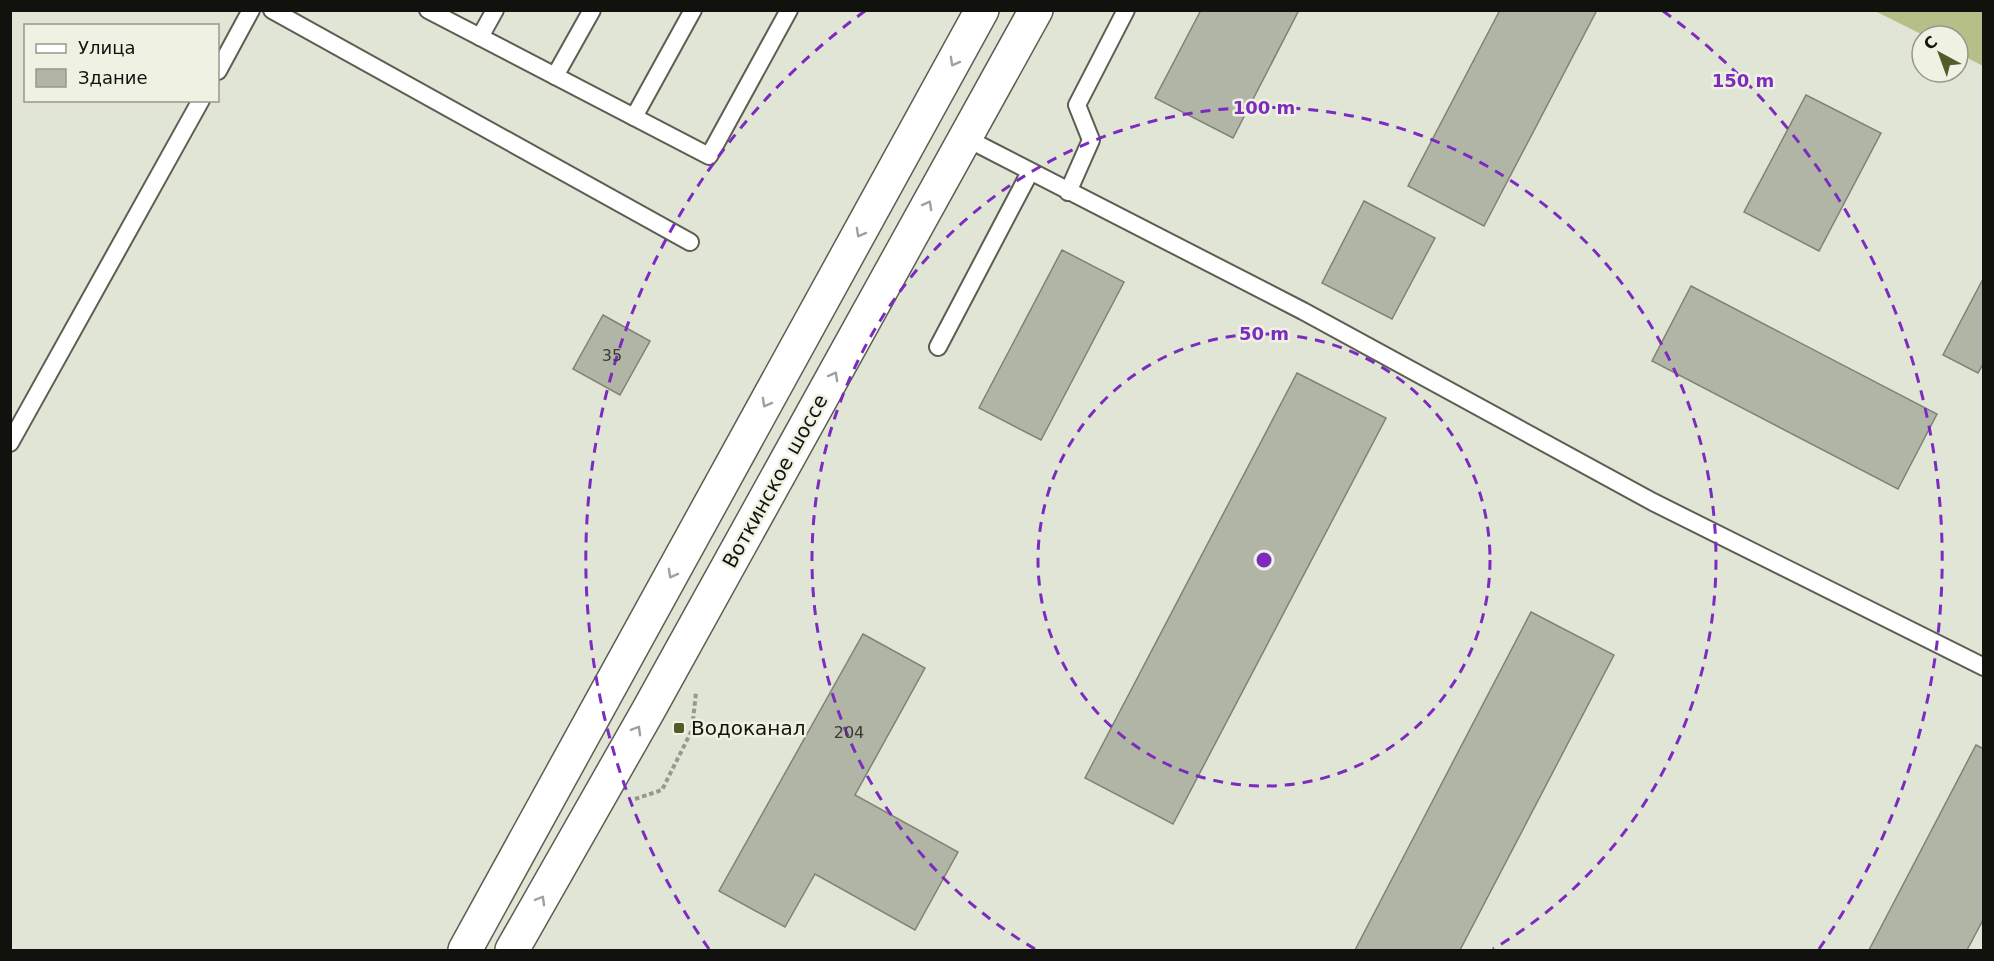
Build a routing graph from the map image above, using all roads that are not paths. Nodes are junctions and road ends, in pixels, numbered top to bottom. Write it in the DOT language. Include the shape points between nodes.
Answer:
graph roads {
  1 [pos="251,10"];
  2 [pos="272,10"];
  3 [pos="428,10"];
  4 [pos="495,10"];
  5 [pos="592,10"];
  6 [pos="693,10"];
  7 [pos="789,10"];
  8 [pos="982,10"];
  9 [pos="1036,10"];
  10 [pos="1126,10"];
  11 [pos="480,38"];
  12 [pos="219,69"];
  13 [pos="555,76"];
  14 [pos="200,102"];
  15 [pos="634,117"];
  16 [pos="966,138"];
  17 [pos="1030,172"];
  18 [pos="1068,192"];
  19 [pos="690,242"];
  20 [pos="938,347"];
  21 [pos="10,443"];
  22 [pos="1983,667"];
  23 [pos="465,951"];
  24 [pos="512,951"];
  1 -- 12 [label="lane"];
  2 -- 19 [label="lane"];
  3 -- 11 [label="lane"];
  4 -- 11 [label="lane"];
  5 -- 13 [label="lane"];
  6 -- 15 [label="lane"];
  7 -- 15 [label="lane" via="709,156"];
  8 -- 23 [label="main road, one-way"];
  9 -- 16 [label="main road, Воткинское шоссе"];
  10 -- 18 [label="lane" via="1077,105 1091,140"];
  11 -- 13 [label="lane"];
  13 -- 15 [label="lane"];
  14 -- 21 [label="lane"];
  16 -- 17 [label="lane"];
  24 -- 16 [label="main road, Воткинское шоссе, one-way"];
  17 -- 18 [label="lane"];
  17 -- 20 [label="lane"];
  18 -- 22 [label="lane" via="1303,311 1653,502"];
}
